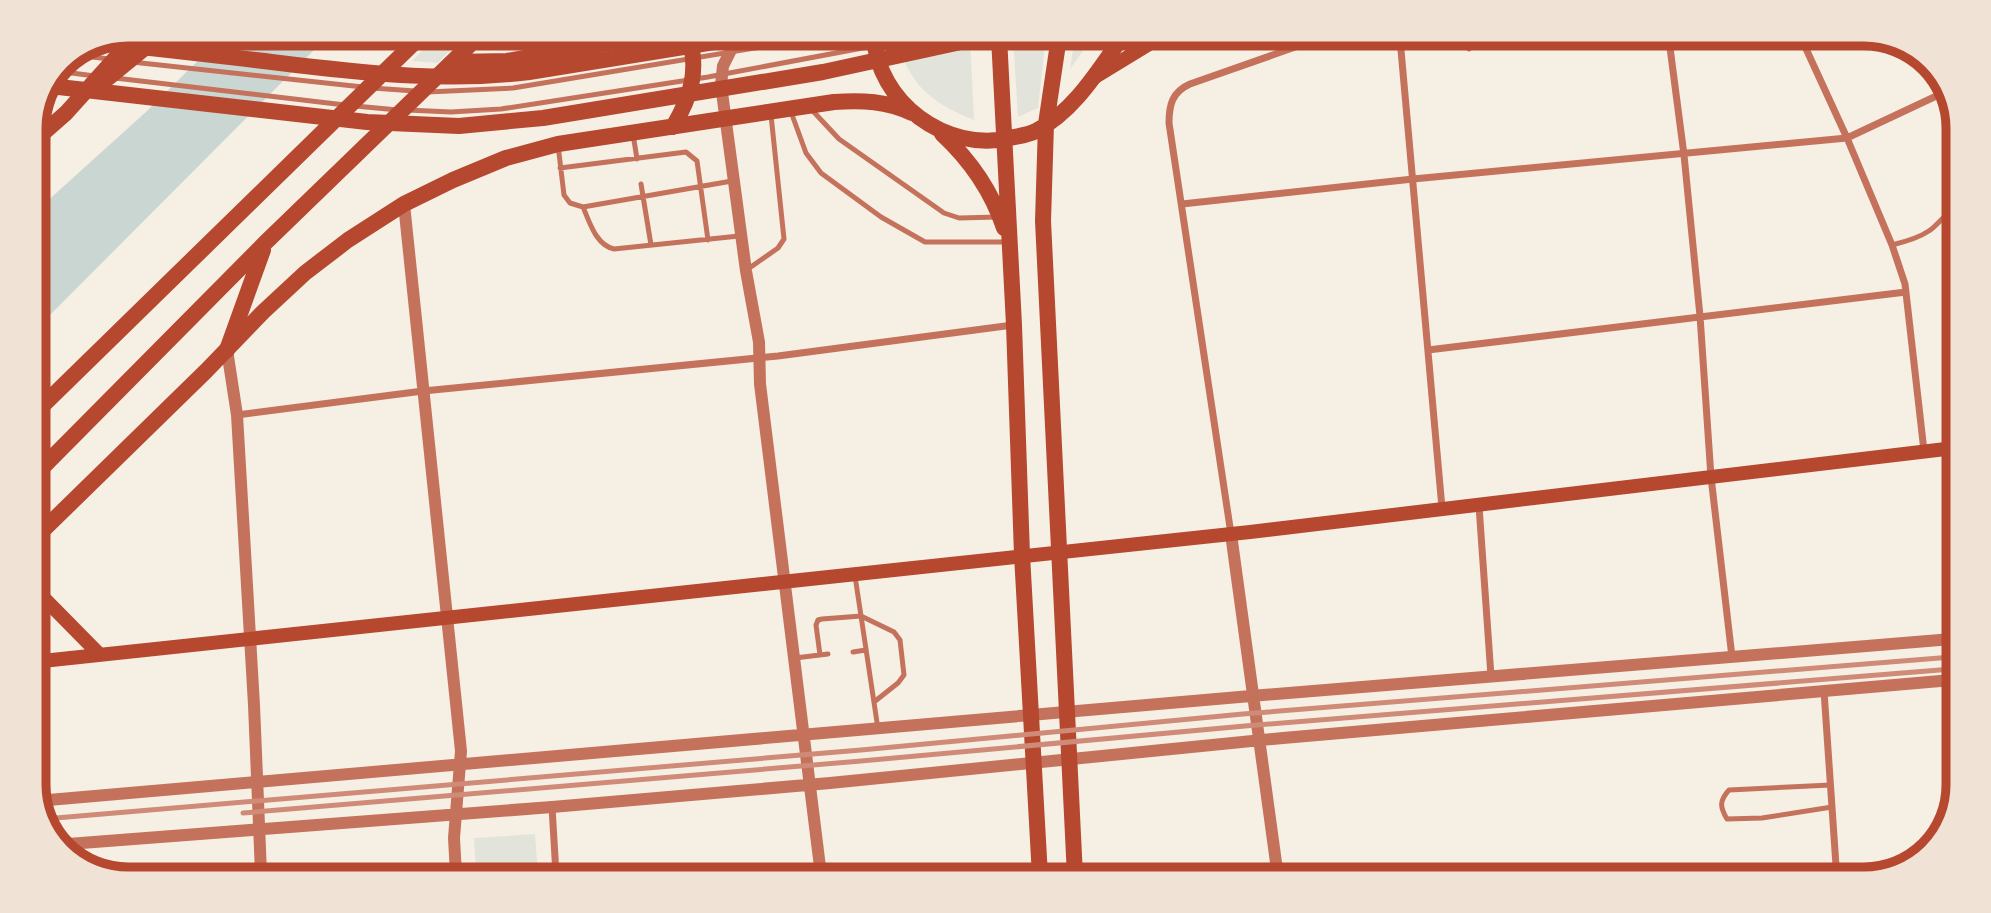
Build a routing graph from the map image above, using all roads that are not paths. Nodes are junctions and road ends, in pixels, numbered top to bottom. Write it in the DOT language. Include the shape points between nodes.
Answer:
graph roads {
  1 [pos="125,45"];
  2 [pos="127,45"];
  3 [pos="148,45"];
  4 [pos="412,45"];
  5 [pos="471,45"];
  6 [pos="598,45"];
  7 [pos="692,45"];
  8 [pos="696,45"];
  9 [pos="732,45"];
  10 [pos="773,45"];
  11 [pos="876,45"];
  12 [pos="878,45"];
  13 [pos="947,45"];
  14 [pos="999,45"];
  15 [pos="1058,45"];
  16 [pos="1116,45"];
  17 [pos="1146,45"];
  18 [pos="1301,45"];
  19 [pos="1401,45"];
  20 [pos="1468,45"];
  21 [pos="1671,45"];
  22 [pos="1804,45"];
  23 [pos="1469,49"];
  24 [pos="88,56"];
  25 [pos="454,62"];
  26 [pos="1091,80"];
  27 [pos="60,81"];
  28 [pos="60,82"];
  29 [pos="1939,95"];
  30 [pos="808,106"];
  31 [pos="790,109"];
  32 [pos="771,112"];
  33 [pos="66,113"];
  34 [pos="912,113"];
  35 [pos="726,119"];
  36 [pos="1046,124"];
  37 [pos="673,127"];
  38 [pos="935,128"];
  39 [pos="46,131"];
  40 [pos="633,133"];
  41 [pos="1847,138"];
  42 [pos="1005,139"];
  43 [pos="558,144"];
  44 [pos="1684,155"];
  45 [pos="638,160"];
  46 [pos="874,164"];
  47 [pos="560,168"];
  48 [pos="869,170"];
  49 [pos="1413,179"];
  50 [pos="735,180"];
  51 [pos="641,184"];
  52 [pos="701,186"];
  53 [pos="855,186"];
  54 [pos="907,187"];
  55 [pos="848,193"];
  56 [pos="901,194"];
  57 [pos="642,197"];
  58 [pos="404,204"];
  59 [pos="1182,204"];
  60 [pos="583,207"];
  61 [pos="887,211"];
  62 [pos="1945,216"];
  63 [pos="881,217"];
  64 [pos="1004,217"];
  65 [pos="742,236"];
  66 [pos="708,240"];
  67 [pos="1009,242"];
  68 [pos="265,243"];
  69 [pos="651,245"];
  70 [pos="1892,245"];
  71 [pos="746,271"];
  72 [pos="1906,292"];
  73 [pos="1700,316"];
  74 [pos="1014,325"];
  75 [pos="227,350"];
  76 [pos="1428,350"];
  77 [pos="759,358"];
  78 [pos="423,391"];
  79 [pos="46,402"];
  80 [pos="237,415"];
  81 [pos="1945,448"];
  82 [pos="1924,451"];
  83 [pos="46,464"];
  84 [pos="1711,477"];
  85 [pos="1479,506"];
  86 [pos="1443,510"];
  87 [pos="46,527"];
  88 [pos="1231,534"];
  89 [pos="1060,551"];
  90 [pos="1022,555"];
  91 [pos="854,573"];
  92 [pos="785,580"];
  93 [pos="46,600"];
  94 [pos="861,616"];
  95 [pos="447,617"];
  96 [pos="250,638"];
  97 [pos="1946,640"];
  98 [pos="866,650"];
  99 [pos="853,652"];
  100 [pos="99,654"];
  101 [pos="828,654"];
  102 [pos="820,655"];
  103 [pos="1732,657"];
  104 [pos="795,658"];
  105 [pos="46,660"];
  106 [pos="1491,676"];
  107 [pos="1946,681"];
  108 [pos="1824,691"];
  109 [pos="1251,695"];
  110 [pos="874,702"];
  111 [pos="1067,712"];
  112 [pos="1031,716"];
  113 [pos="878,729"];
  114 [pos="805,736"];
  115 [pos="1257,740"];
  116 [pos="1069,759"];
  117 [pos="1033,762"];
  118 [pos="460,764"];
  119 [pos="256,780"];
  120 [pos="811,785"];
  121 [pos="1831,785"];
  122 [pos="47,800"];
  123 [pos="552,807"];
  124 [pos="1832,807"];
  125 [pos="455,813"];
  126 [pos="259,829"];
  127 [pos="71,844"];
  128 [pos="261,867"];
  129 [pos="456,867"];
  130 [pos="556,867"];
  131 [pos="820,867"];
  132 [pos="1039,867"];
  133 [pos="1075,867"];
  134 [pos="1276,867"];
  135 [pos="1836,867"];
  1 -- 8 [label="main road" via="450,78 493,77"];
  2 -- 33 [label="main road"];
  3 -- 33 [label="main road"];
  4 -- 79 [label="main road"];
  5 -- 25 [label="main road"];
  6 -- 25 [label="main road" via="508,61"];
  7 -- 37 [label="main road" via="692,90"];
  9 -- 35 [label="street" via="722,76"];
  10 -- 24 [label="lane" via="468,92 379,89"];
  11 -- 34 [label="main road" via="885,77"];
  12 -- 27 [label="lane" via="708,77 501,109 451,112"];
  13 -- 28 [label="main road" via="824,72 543,118 459,126 354,121"];
  14 -- 42 [label="main road"];
  15 -- 36 [label="main road"];
  16 -- 26 [label="main road"];
  17 -- 26 [label="main road"];
  18 -- 59 [label="street" via="1176,93 1168,123"];
  19 -- 49 [label="street"];
  20 -- 23 [label="lane"];
  21 -- 44 [label="street"];
  22 -- 41 [label="street"];
  25 -- 68 [label="main road"];
  26 -- 36 [label="main road"];
  29 -- 41 [label="street"];
  30 -- 31 [label="main road"];
  30 -- 34 [label="main road" via="864,101 895,104"];
  30 -- 46 [label="lane" via="839,139"];
  31 -- 32 [label="main road"];
  31 -- 55 [label="lane" via="806,153 821,173"];
  32 -- 35 [label="main road"];
  32 -- 71 [label="lane" via="784,239"];
  33 -- 39 [label="main road"];
  34 -- 38 [label="main road"];
  35 -- 37 [label="main road"];
  35 -- 50 [label="street"];
  36 -- 42 [label="main road"];
  36 -- 89 [label="main road" via="1043,221"];
  37 -- 40 [label="main road"];
  38 -- 42 [label="main road" via="962,138"];
  38 -- 64 [label="main road" via="964,157"];
  40 -- 43 [label="main road"];
  40 -- 45 [label="lane"];
  41 -- 44 [label="street"];
  41 -- 70 [label="street"];
  42 -- 64 [label="main road"];
  43 -- 47 [label="lane"];
  43 -- 58 [label="main road" via="506,158"];
  44 -- 49 [label="street"];
  44 -- 73 [label="street"];
  45 -- 47 [label="lane"];
  45 -- 52 [label="lane" via="686,152 697,161"];
  46 -- 48 [label="lane"];
  46 -- 54 [label="lane"];
  47 -- 60 [label="lane" via="564,195 570,203"];
  49 -- 59 [label="street"];
  49 -- 76 [label="street"];
  50 -- 52 [label="lane"];
  50 -- 65 [label="street"];
  51 -- 57 [label="lane"];
  52 -- 57 [label="lane"];
  52 -- 66 [label="lane"];
  53 -- 55 [label="lane"];
  54 -- 56 [label="lane"];
  54 -- 64 [label="lane" via="959,218"];
  55 -- 63 [label="lane"];
  57 -- 60 [label="lane"];
  57 -- 69 [label="lane"];
  58 -- 75 [label="main road" via="305,273"];
  58 -- 78 [label="street"];
  59 -- 88 [label="street"];
  60 -- 69 [label="lane" via="607,247"];
  61 -- 63 [label="lane"];
  62 -- 70 [label="lane" via="1925,235"];
  63 -- 67 [label="lane" via="925,242"];
  64 -- 67 [label="main road"];
  65 -- 66 [label="lane"];
  65 -- 71 [label="street"];
  66 -- 69 [label="lane"];
  67 -- 74 [label="main road"];
  68 -- 75 [label="main road"];
  68 -- 83 [label="main road"];
  70 -- 72 [label="street"];
  71 -- 77 [label="street"];
  72 -- 73 [label="street"];
  72 -- 82 [label="street"];
  73 -- 76 [label="street"];
  73 -- 84 [label="street"];
  74 -- 77 [label="street"];
  74 -- 90 [label="main road"];
  75 -- 80 [label="street"];
  75 -- 87 [label="main road"];
  76 -- 86 [label="street"];
  77 -- 78 [label="street"];
  77 -- 92 [label="street"];
  78 -- 80 [label="street"];
  78 -- 95 [label="street"];
  80 -- 96 [label="street"];
  81 -- 82 [label="main road"];
  82 -- 84 [label="main road"];
  84 -- 85 [label="main road"];
  84 -- 103 [label="street"];
  85 -- 86 [label="main road"];
  85 -- 106 [label="street"];
  86 -- 88 [label="main road"];
  88 -- 89 [label="main road"];
  88 -- 109 [label="street"];
  89 -- 90 [label="main road"];
  89 -- 111 [label="main road"];
  90 -- 91 [label="main road"];
  90 -- 112 [label="main road"];
  91 -- 92 [label="main road"];
  91 -- 94 [label="lane"];
  92 -- 95 [label="main road"];
  92 -- 104 [label="street"];
  93 -- 100 [label="main road"];
  94 -- 98 [label="lane"];
  94 -- 102 [label="lane" via="818,620"];
  94 -- 110 [label="lane" via="898,635 905,672"];
  95 -- 96 [label="main road"];
  95 -- 118 [label="street"];
  96 -- 100 [label="main road"];
  96 -- 119 [label="street"];
  97 -- 103 [label="street"];
  98 -- 99 [label="lane"];
  98 -- 110 [label="lane"];
  100 -- 105 [label="main road"];
  101 -- 102 [label="lane"];
  102 -- 104 [label="lane"];
  103 -- 106 [label="street"];
  104 -- 114 [label="street"];
  106 -- 109 [label="street"];
  107 -- 108 [label="street"];
  108 -- 115 [label="street"];
  108 -- 121 [label="street"];
  109 -- 111 [label="street"];
  109 -- 115 [label="street"];
  110 -- 113 [label="lane"];
  111 -- 112 [label="street"];
  111 -- 116 [label="main road"];
  112 -- 113 [label="street"];
  112 -- 117 [label="main road"];
  113 -- 114 [label="street"];
  114 -- 118 [label="street"];
  114 -- 120 [label="street"];
  115 -- 116 [label="street"];
  115 -- 134 [label="street"];
  116 -- 117 [label="street"];
  116 -- 133 [label="main road"];
  117 -- 120 [label="street"];
  117 -- 132 [label="main road"];
  118 -- 119 [label="street"];
  118 -- 125 [label="street"];
  119 -- 122 [label="street"];
  119 -- 126 [label="street"];
  120 -- 123 [label="street"];
  120 -- 131 [label="street"];
  121 -- 124 [label="street"];
  121 -- 124 [label="lane" via="1729,790 1721,807 1727,819"];
  123 -- 125 [label="street"];
  123 -- 130 [label="street"];
  124 -- 135 [label="street"];
  125 -- 126 [label="street"];
  125 -- 129 [label="street"];
  126 -- 127 [label="street"];
  126 -- 128 [label="street"];
}
